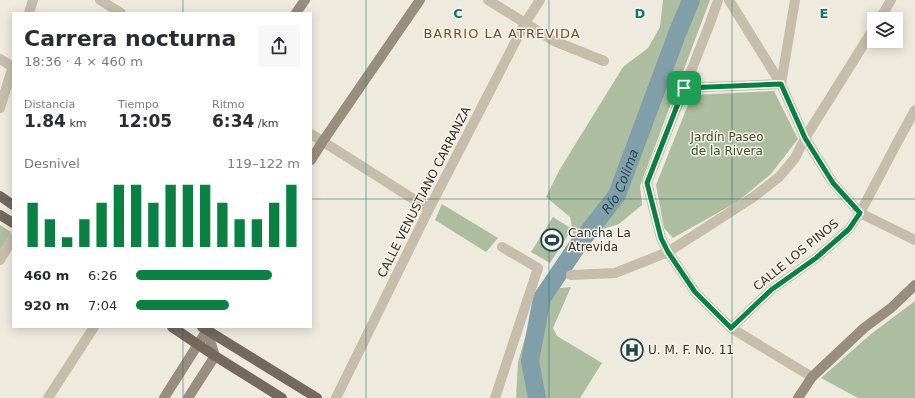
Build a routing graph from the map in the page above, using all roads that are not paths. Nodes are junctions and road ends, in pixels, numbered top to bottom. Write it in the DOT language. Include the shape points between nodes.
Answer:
graph roads {
  1 [pos="33,0"];
  2 [pos="305,0"];
  3 [pos="420,0"];
  4 [pos="488,0"];
  5 [pos="540,0"];
  6 [pos="718,0"];
  7 [pos="729,0"];
  8 [pos="796,0"];
  9 [pos="892,0"];
  10 [pos="106,1"];
  11 [pos="29,12"];
  12 [pos="120,12"];
  13 [pos="297,12"];
  14 [pos="884,12"];
  15 [pos="525,23"];
  16 [pos="867,39"];
  17 [pos="0,59"];
  18 [pos="604,61"];
  19 [pos="12,66"];
  20 [pos="12,70"];
  21 [pos="781,84"];
  22 [pos="684,88"];
  23 [pos="0,108"];
  24 [pos="915,110"];
  25 [pos="312,135"];
  26 [pos="805,138"];
  27 [pos="322,141"];
  28 [pos="312,158"];
  29 [pos="0,196"];
  30 [pos="12,204"];
  31 [pos="429,209"];
  32 [pos="860,213"];
  33 [pos="0,215"];
  34 [pos="12,222"];
  35 [pos="12,240"];
  36 [pos="915,240"];
  37 [pos="502,247"];
  38 [pos="668,252"];
  39 [pos="0,260"];
  40 [pos="571,275"];
  41 [pos="915,285"];
  42 [pos="93,328"];
  43 [pos="174,328"];
  44 [pos="206,328"];
  45 [pos="731,328"];
  46 [pos="198,344"];
  47 [pos="215,356"];
  48 [pos="812,377"];
  49 [pos="48,398"];
  50 [pos="164,398"];
  51 [pos="188,398"];
  52 [pos="282,398"];
  53 [pos="317,398"];
  54 [pos="336,398"];
  55 [pos="496,398"];
  56 [pos="798,398"];
  1 -- 11 [label="street"];
  2 -- 13 [label="street"];
  3 -- 27 [label="street"];
  4 -- 15 [label="street"];
  5 -- 15 [label="street, CALLE VENUSTIANO CARRANZA"];
  6 -- 22 [label="street"];
  7 -- 21 [label="street"];
  8 -- 21 [label="street"];
  9 -- 14 [label="street"];
  10 -- 12 [label="street"];
  15 -- 18 [label="street" via="554,41"];
  15 -- 31 [label="street, CALLE VENUSTIANO CARRANZA"];
  16 -- 26 [label="street"];
  17 -- 19 [label="street"];
  20 -- 23 [label="street"];
  21 -- 22 [label="street"];
  21 -- 26 [label="street"];
  22 -- 38 [label="street" via="647,183 661,238"];
  24 -- 32 [label="street, CALLE LOS PINOS"];
  25 -- 27 [label="street"];
  26 -- 32 [label="street" via="833,183"];
  26 -- 38 [label="street" via="795,158 779,177 752,198"];
  27 -- 28 [label="street"];
  27 -- 31 [label="street"];
  29 -- 30 [label="main road"];
  31 -- 54 [label="street, CALLE VENUSTIANO CARRANZA"];
  32 -- 36 [label="street"];
  32 -- 45 [label="street, CALLE LOS PINOS" via="849,229 816,258 771,290"];
  33 -- 34 [label="main road"];
  35 -- 39 [label="street"];
  37 -- 55 [label="street" via="538,268"];
  38 -- 40 [label="street" via="615,273"];
  38 -- 45 [label="street" via="695,292"];
  41 -- 48 [label="street"];
  42 -- 49 [label="street"];
  43 -- 46 [label="main road"];
  44 -- 46 [label="street"];
  44 -- 47 [label="street"];
  44 -- 53 [label="main road"];
  45 -- 48 [label="street"];
  46 -- 47 [label="main road"];
  46 -- 50 [label="street"];
  47 -- 51 [label="street"];
  47 -- 52 [label="main road"];
  48 -- 56 [label="street"];
}
